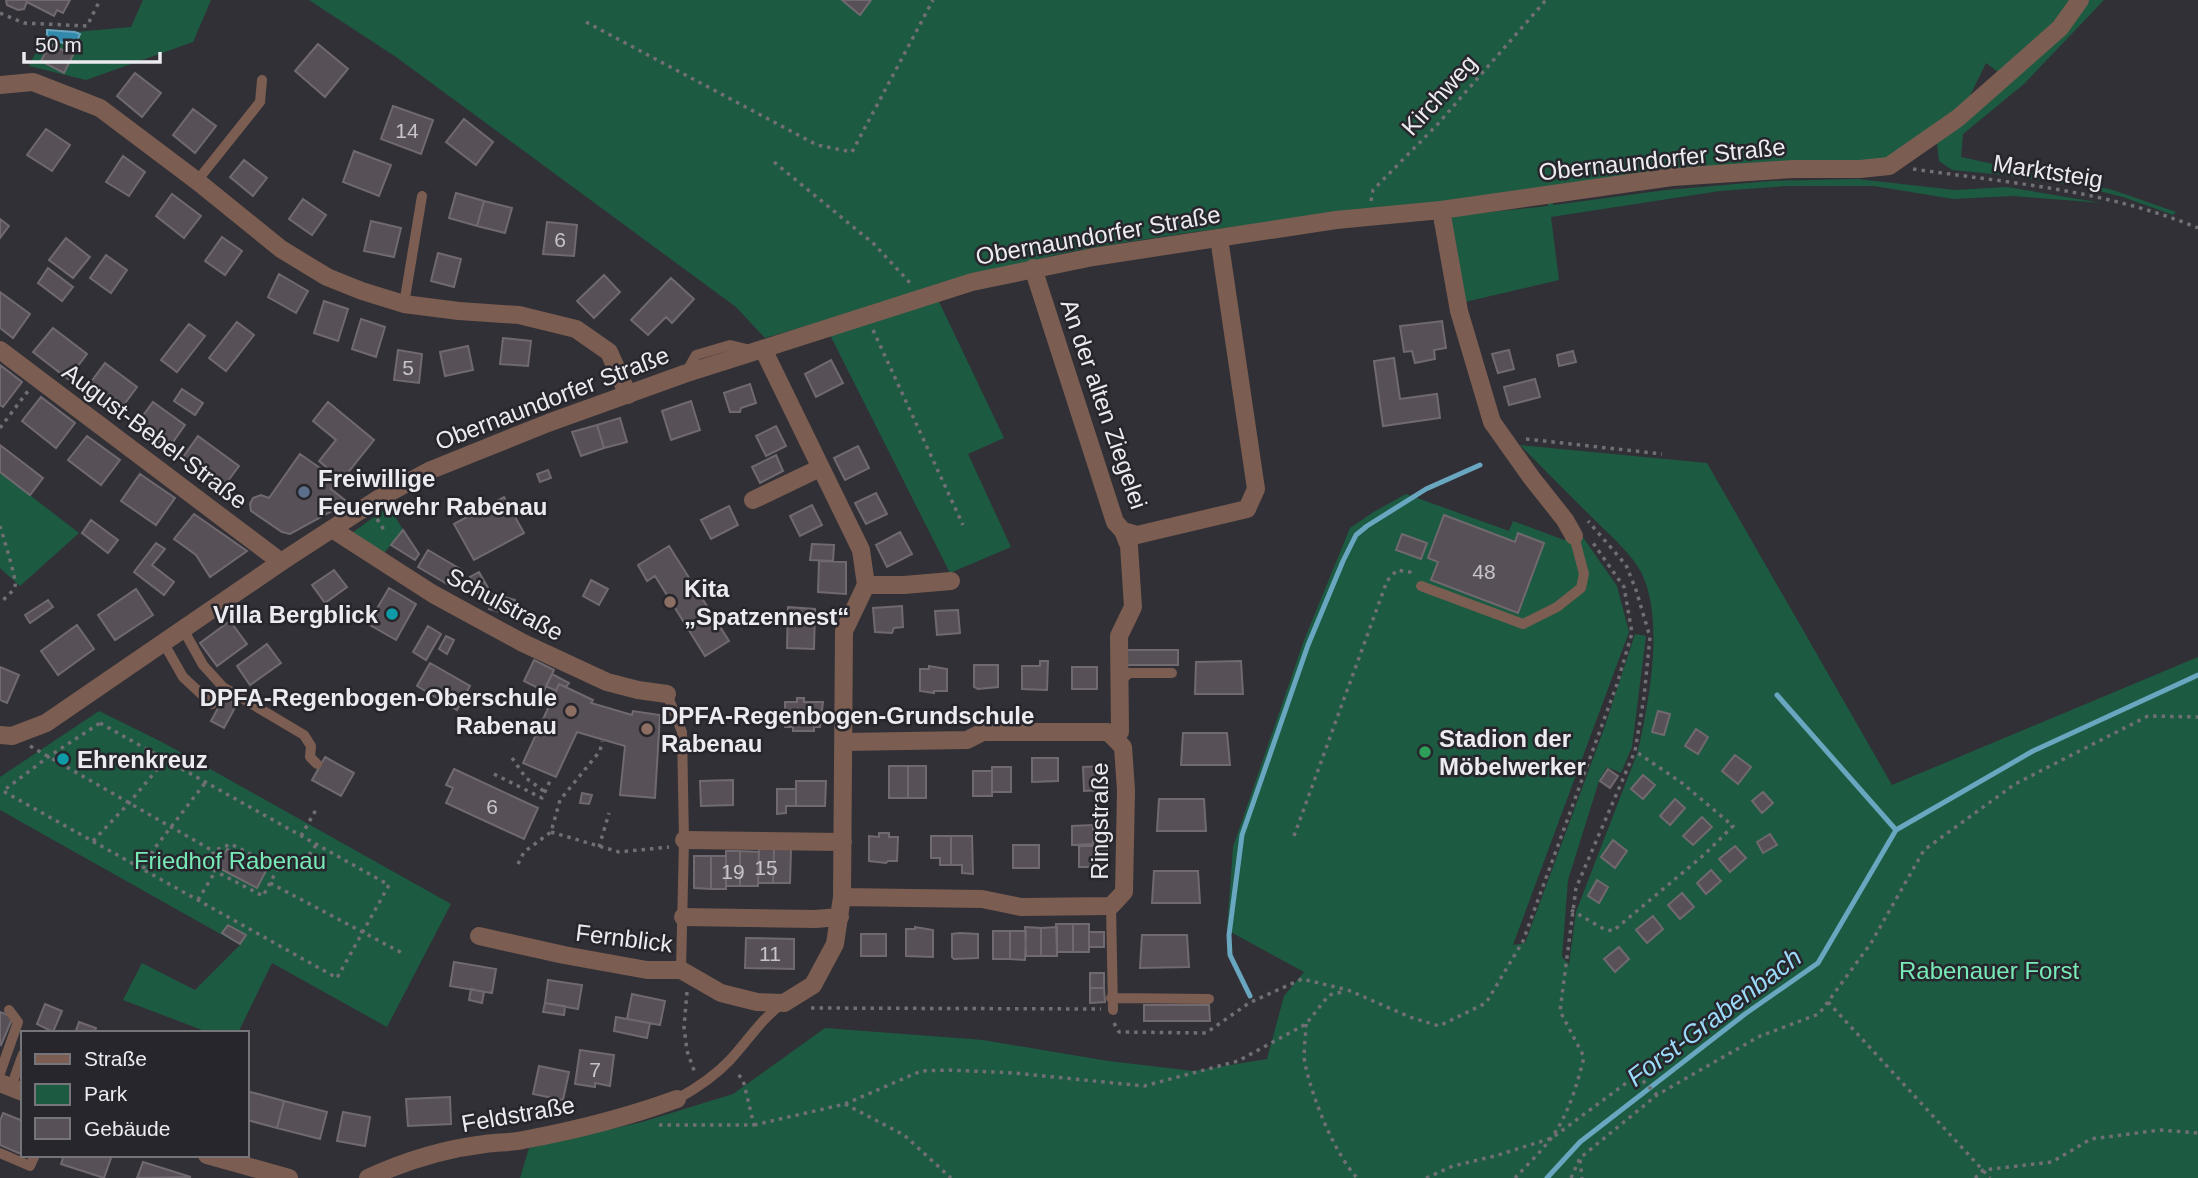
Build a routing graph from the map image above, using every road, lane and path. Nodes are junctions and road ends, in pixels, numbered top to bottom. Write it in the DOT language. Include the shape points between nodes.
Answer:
graph roads {
  1 [pos="100,0"];
  2 [pos="933,0"];
  3 [pos="1546,0"];
  4 [pos="2080,0"];
  5 [pos="0,13"];
  6 [pos="586,22"];
  7 [pos="261,80"];
  8 [pos="0,85"];
  9 [pos="774,162"];
  10 [pos="1889,166"];
  11 [pos="197,181"];
  12 [pos="422,196"];
  13 [pos="1441,210"];
  14 [pos="1367,217"];
  15 [pos="2198,229"];
  16 [pos="1219,238"];
  17 [pos="1033,268"];
  18 [pos="922,298"];
  19 [pos="404,304"];
  20 [pos="866,316"];
  21 [pos="0,350"];
  22 [pos="759,350"];
  23 [pos="38,378"];
  24 [pos="628,395"];
  25 [pos="0,428"];
  26 [pos="1507,442"];
  27 [pos="1662,454"];
  28 [pos="820,468"];
  29 [pos="753,499"];
  30 [pos="1585,519"];
  31 [pos="963,525"];
  32 [pos="0,526"];
  33 [pos="332,529"];
  34 [pos="1123,531"];
  35 [pos="1581,536"];
  36 [pos="281,562"];
  37 [pos="951,580"];
  38 [pos="866,585"];
  39 [pos="1421,586"];
  40 [pos="0,603"];
  41 [pos="183,629"];
  42 [pos="163,642"];
  43 [pos="1172,673"];
  44 [pos="667,694"];
  45 [pos="212,704"];
  46 [pos="2198,716"];
  47 [pos="4,735"];
  48 [pos="1117,736"];
  49 [pos="602,741"];
  50 [pos="844,741"];
  51 [pos="1635,751"];
  52 [pos="48,757"];
  53 [pos="512,758"];
  54 [pos="165,760"];
  55 [pos="317,764"];
  56 [pos="494,774"];
  57 [pos="547,780"];
  58 [pos="205,783"];
  59 [pos="545,792"];
  60 [pos="130,803"];
  61 [pos="317,808"];
  62 [pos="608,813"];
  63 [pos="171,827"];
  64 [pos="551,832"];
  65 [pos="301,836"];
  66 [pos="1294,836"];
  67 [pos="93,841"];
  68 [pos="843,842"];
  69 [pos="684,843"];
  70 [pos="316,845"];
  71 [pos="599,847"];
  72 [pos="213,851"];
  73 [pos="518,864"];
  74 [pos="278,868"];
  75 [pos="143,869"];
  76 [pos="215,871"];
  77 [pos="270,883"];
  78 [pos="842,897"];
  79 [pos="198,900"];
  80 [pos="1111,906"];
  81 [pos="1571,911"];
  82 [pos="683,917"];
  83 [pos="840,917"];
  84 [pos="362,934"];
  85 [pos="479,936"];
  86 [pos="404,954"];
  87 [pos="681,970"];
  88 [pos="1348,990"];
  89 [pos="1111,998"];
  90 [pos="1209,999"];
  91 [pos="1828,1002"];
  92 [pos="784,1003"];
  93 [pos="9,1010"];
  94 [pos="1113,1010"];
  95 [pos="1306,1024"];
  96 [pos="21,1059"];
  97 [pos="743,1080"];
  98 [pos="8,1084"];
  99 [pos="1657,1095"];
  100 [pos="681,1097"];
  101 [pos="845,1104"];
  102 [pos="654,1125"];
  103 [pos="754,1125"];
  104 [pos="2198,1133"];
  105 [pos="1552,1138"];
  106 [pos="0,1153"];
  107 [pos="34,1157"];
  108 [pos="214,1157"];
  109 [pos="1580,1158"];
  110 [pos="1983,1170"];
  111 [pos="289,1178"];
  112 [pos="368,1178"];
  113 [pos="951,1178"];
  114 [pos="1357,1178"];
  115 [pos="1426,1178"];
  116 [pos="1515,1178"];
  117 [pos="1571,1178"];
  118 [pos="1582,1178"];
  119 [pos="1975,1178"];
  120 [pos="1990,1178"];
  1 -- 5 [label="path" via="87,26 24,23"];
  2 -- 6 [label="path" via="852,152 817,145"];
  3 -- 14 [label="path, Kirchweg" via="1373,190"];
  4 -- 10 [label="street, Obernaundorfer Straße" via="2060,28 1958,118"];
  7 -- 11 [label="lane" via="260,102"];
  8 -- 11 [label="street" via="33,82 100,108"];
  9 -- 18 [label="path" via="874,244"];
  10 -- 13 [label="street, Obernaundorfer Straße" via="1672,177"];
  10 -- 15 [label="path, Marktsteig" via="2120,201"];
  11 -- 19 [label="street" via="281,249 327,277"];
  12 -- 19 [label="lane"];
  13 -- 14 [label="street, Obernaundorfer Straße"];
  13 -- 26 [label="street" via="1459,311 1475,369 1492,422"];
  14 -- 16 [label="street, Obernaundorfer Straße"];
  16 -- 17 [label="street, Obernaundorfer Straße"];
  16 -- 34 [label="street, An der alten Ziegelei" via="1256,489 1247,509 1137,535"];
  17 -- 18 [label="street, Obernaundorfer Straße"];
  17 -- 34 [label="street, An der alten Ziegelei" via="1115,522"];
  18 -- 20 [label="street, Obernaundorfer Straße"];
  19 -- 24 [label="street" via="519,315 576,329 609,352"];
  20 -- 22 [label="street, Obernaundorfer Straße"];
  20 -- 31 [label="path"];
  21 -- 23 [label="street, August-Bebel-Straße"];
  22 -- 24 [label="street, Obernaundorfer Straße"];
  22 -- 28 [label="street"];
  23 -- 25 [label="path"];
  23 -- 36 [label="street, August-Bebel-Straße"];
  24 -- 33 [label="street, Obernaundorfer Straße" via="431,470"];
  26 -- 27 [label="path" via="1517,439"];
  26 -- 35 [label="street"];
  28 -- 29 [label="street"];
  28 -- 38 [label="street" via="861,550"];
  30 -- 51 [label="path" via="1626,565 1650,637"];
  32 -- 40 [label="path" via="16,582"];
  33 -- 36 [label="street, Obernaundorfer Straße"];
  33 -- 44 [label="street, Schulstraße" via="433,594 523,643 607,682"];
  34 -- 48 [label="street" via="1129,546 1133,607 1119,636"];
  35 -- 39 [label="lane" via="1581,588 1558,607 1523,624"];
  35 -- 88 [label="path" via="1624,587 1632,633 1601,732 1523,941 1486,1003 1439,1026"];
  36 -- 41 [label="street, Obernaundorfer Straße"];
  37 -- 38 [label="street"];
  38 -- 50 [label="street" via="844,632"];
  39 -- 66 [label="path" via="1410,572 1397,570 1387,581"];
  41 -- 42 [label="street, Obernaundorfer Straße"];
  41 -- 55 [label="lane" via="203,665 223,687 304,735 311,746 310,757"];
  42 -- 45 [label="lane" via="183,677"];
  42 -- 47 [label="street, Obernaundorfer Straße" via="46,723"];
  43 -- 48 [label="lane" via="1129,673 1123,679 1124,728"];
  44 -- 69 [label="lane" via="682,732"];
  46 -- 91 [label="path" via="2148,716 2015,784 1924,850 1871,943"];
  47 -- 52 [label="path"];
  48 -- 50 [label="street, Ringstraße" via="983,732 967,740"];
  48 -- 80 [label="street, Ringstraße" via="1123,747 1126,790 1124,892"];
  49 -- 64 [label="path" via="600,751 560,800"];
  50 -- 68 [label="street"];
  51 -- 81 [label="path" via="1576,888"];
  51 -- 81 [label="path" via="1682,783 1733,827 1613,931"];
  52 -- 54 [label="path" via="100,723"];
  52 -- 60 [label="path"];
  52 -- 67 [label="path" via="3,791"];
  53 -- 59 [label="path" via="526,778"];
  54 -- 58 [label="path"];
  54 -- 60 [label="path"];
  56 -- 59 [label="path" via="542,798"];
  57 -- 59 [label="path"];
  58 -- 63 [label="path"];
  58 -- 65 [label="path"];
  60 -- 63 [label="path"];
  60 -- 67 [label="path"];
  61 -- 65 [label="path"];
  62 -- 71 [label="path"];
  63 -- 72 [label="path"];
  63 -- 75 [label="path"];
  64 -- 71 [label="path"];
  64 -- 73 [label="path" via="524,852"];
  65 -- 70 [label="path"];
  67 -- 75 [label="path"];
  68 -- 69 [label="street"];
  68 -- 78 [label="street"];
  69 -- 71 [label="path" via="620,852"];
  69 -- 82 [label="lane"];
  70 -- 74 [label="path" via="306,859"];
  70 -- 84 [label="path" via="389,886"];
  72 -- 74 [label="path" via="231,844"];
  72 -- 76 [label="path"];
  74 -- 77 [label="path"];
  75 -- 79 [label="path"];
  76 -- 77 [label="path" via="263,896"];
  76 -- 79 [label="path"];
  77 -- 84 [label="path"];
  78 -- 80 [label="street, Ringstraße" via="982,899 1021,907"];
  78 -- 83 [label="street"];
  79 -- 84 [label="path" via="337,978"];
  80 -- 89 [label="lane"];
  81 -- 105 [label="path" via="1560,1012 1584,1057 1572,1101"];
  82 -- 83 [label="street"];
  82 -- 87 [label="lane"];
  83 -- 92 [label="street" via="835,944 813,985"];
  84 -- 86 [label="path"];
  85 -- 87 [label="street, Fernblick" via="647,970"];
  87 -- 92 [label="street, Fernblick" via="721,993"];
  87 -- 100 [label="path" via="687,989 687,1051 696,1070 693,1084"];
  88 -- 94 [label="path" via="1303,979 1250,1003 1206,1033 1119,1032"];
  88 -- 95 [label="path" via="1329,995"];
  89 -- 90 [label="lane"];
  89 -- 94 [label="lane"];
  91 -- 99 [label="path" via="1819,1014 1758,1037"];
  91 -- 110 [label="path"];
  92 -- 94 [label="path" via="841,1009"];
  92 -- 100 [label="lane" via="703,1085"];
  93 -- 98 [label="lane" via="18,1022"];
  95 -- 101 [label="path" via="1238,1061 1144,1086 1014,1073 921,1071"];
  95 -- 114 [label="path" via="1305,1066 1325,1123"];
  96 -- 98 [label="lane"];
  97 -- 103 [label="path"];
  99 -- 105 [label="path" via="1637,1075"];
  99 -- 109 [label="path"];
  100 -- 112 [label="street, Feldstraße" via="619,1120 405,1161"];
  101 -- 103 [label="path"];
  101 -- 113 [label="path" via="904,1135"];
  102 -- 103 [label="path"];
  104 -- 110 [label="path" via="2160,1130 2091,1139 2052,1162"];
  105 -- 115 [label="path" via="1452,1166"];
  105 -- 116 [label="path"];
  106 -- 107 [label="lane" via="30,1166"];
  108 -- 111 [label="street"];
  109 -- 117 [label="path"];
  109 -- 118 [label="path"];
  110 -- 119 [label="path"];
  110 -- 120 [label="path"];
}
